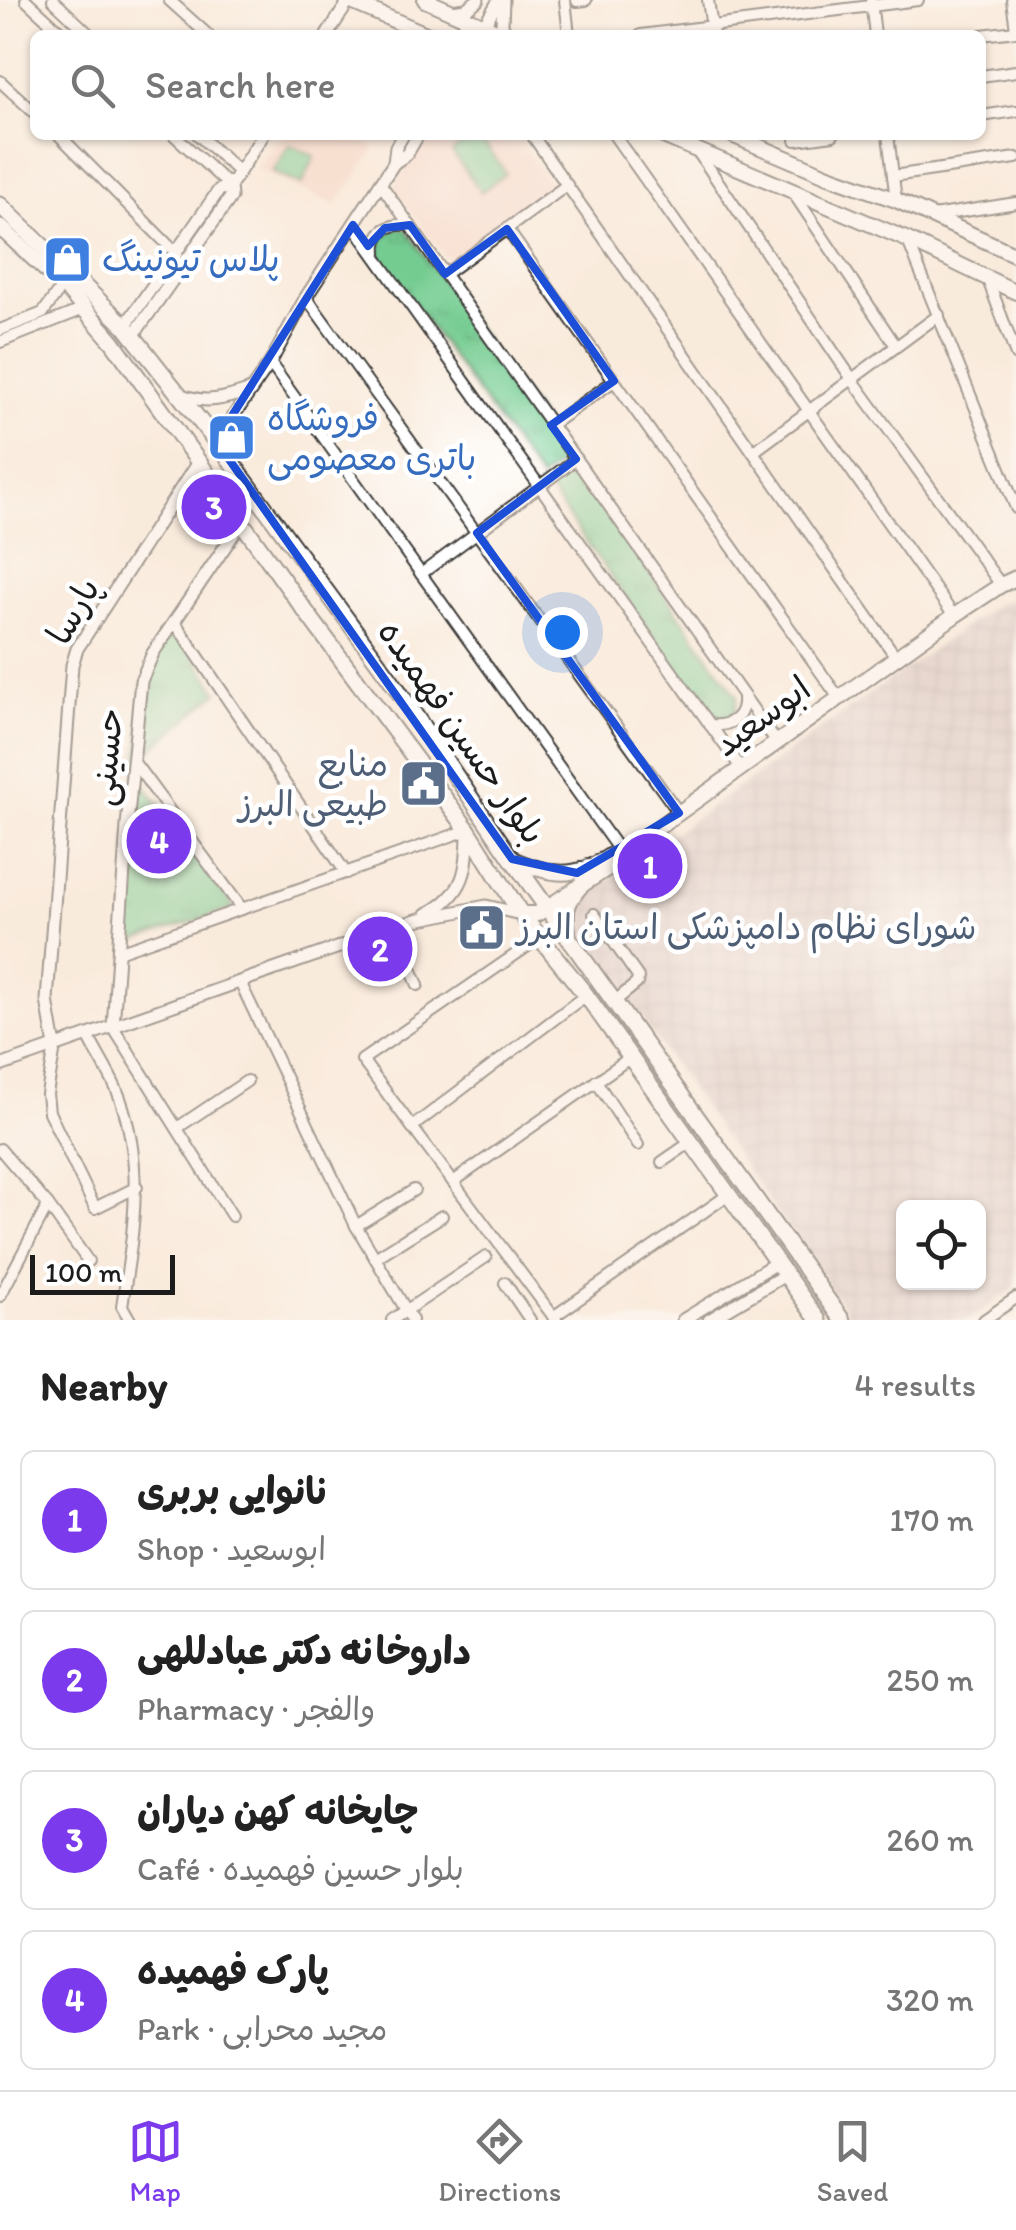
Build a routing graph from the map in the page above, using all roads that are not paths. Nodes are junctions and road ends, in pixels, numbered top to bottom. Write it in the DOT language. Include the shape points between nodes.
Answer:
graph roads {
  1 [pos="26,0"];
  2 [pos="52,0"];
  3 [pos="169,0"];
  4 [pos="348,0"];
  5 [pos="425,0"];
  6 [pos="478,0"];
  7 [pos="501,0"];
  8 [pos="565,0"];
  9 [pos="586,0"];
  10 [pos="708,0"];
  11 [pos="811,0"];
  12 [pos="918,0"];
  13 [pos="1012,0"];
  14 [pos="577,1"];
  15 [pos="871,3"];
  16 [pos="452,11"];
  17 [pos="813,13"];
  18 [pos="468,18"];
  19 [pos="59,30"];
  20 [pos="85,30"];
  21 [pos="202,30"];
  22 [pos="331,30"];
  23 [pos="417,30"];
  24 [pos="462,30"];
  25 [pos="481,30"];
  26 [pos="504,30"];
  27 [pos="568,30"];
  28 [pos="712,30"];
  29 [pos="718,30"];
  30 [pos="875,30"];
  31 [pos="1016,30"];
  32 [pos="986,35"];
  33 [pos="1016,71"];
  34 [pos="986,75"];
  35 [pos="0,80"];
  36 [pos="30,108"];
  37 [pos="1016,111"];
  38 [pos="986,115"];
  39 [pos="64,140"];
  40 [pos="179,140"];
  41 [pos="204,140"];
  42 [pos="260,140"];
  43 [pos="400,140"];
  44 [pos="415,140"];
  45 [pos="536,140"];
  46 [pos="618,140"];
  47 [pos="672,140"];
  48 [pos="744,140"];
  49 [pos="889,140"];
  50 [pos="698,151"];
  51 [pos="1016,158"];
  52 [pos="394,163"];
  53 [pos="239,172"];
  54 [pos="826,175"];
  55 [pos="893,176"];
  56 [pos="380,183"];
  57 [pos="567,184"];
  58 [pos="230,186"];
  59 [pos="791,189"];
  60 [pos="814,200"];
  61 [pos="896,200"];
  62 [pos="1016,203"];
  63 [pos="0,205"];
  64 [pos="932,216"];
  65 [pos="353,224"];
  66 [pos="410,225"];
  67 [pos="0,227"];
  68 [pos="506,229"];
  69 [pos="908,240"];
  70 [pos="177,254"];
  71 [pos="1016,255"];
  72 [pos="376,258"];
  73 [pos="445,274"];
  74 [pos="988,280"];
  75 [pos="62,286"];
  76 [pos="1016,292"];
  77 [pos="306,297"];
  78 [pos="84,309"];
  79 [pos="938,315"];
  80 [pos="0,330"];
  81 [pos="129,331"];
  82 [pos="0,342"];
  83 [pos="896,346"];
  84 [pos="1016,355"];
  85 [pos="270,363"];
  86 [pos="852,379"];
  87 [pos="614,381"];
  88 [pos="250,390"];
  89 [pos="180,394"];
  90 [pos="809,410"];
  91 [pos="552,424"];
  92 [pos="216,442"];
  93 [pos="753,452"];
  94 [pos="576,459"];
  95 [pos="198,462"];
  96 [pos="540,486"];
  97 [pos="1016,508"];
  98 [pos="241,523"];
  99 [pos="477,533"];
  100 [pos="421,574"];
  101 [pos="1016,578"];
  102 [pos="1001,585"];
  103 [pos="954,616"];
  104 [pos="174,621"];
  105 [pos="365,644"];
  106 [pos="896,658"];
  107 [pos="341,660"];
  108 [pos="388,677"];
  109 [pos="365,694"];
  110 [pos="743,695"];
  111 [pos="839,698"];
  112 [pos="710,725"];
  113 [pos="777,742"];
  114 [pos="133,761"];
  115 [pos="741,768"];
  116 [pos="679,813"];
  117 [pos="659,827"];
  118 [pos="468,830"];
  119 [pos="618,850"];
  120 [pos="512,859"];
  121 [pos="346,873"];
  122 [pos="582,884"];
  123 [pos="547,908"];
  124 [pos="242,909"];
  125 [pos="521,914"];
  126 [pos="594,914"];
  127 [pos="416,920"];
  128 [pos="394,928"];
  129 [pos="541,937"];
  130 [pos="569,938"];
  131 [pos="118,952"];
  132 [pos="240,982"];
  133 [pos="418,985"];
  134 [pos="586,994"];
  135 [pos="614,1002"];
  136 [pos="113,1026"];
  137 [pos="88,1036"];
  138 [pos="55,1047"];
  139 [pos="631,1057"];
  140 [pos="0,1066"];
  141 [pos="247,1081"];
  142 [pos="596,1082"];
  143 [pos="412,1127"];
  144 [pos="177,1128"];
  145 [pos="691,1142"];
  146 [pos="638,1145"];
  147 [pos="0,1148"];
  148 [pos="662,1162"];
  149 [pos="453,1182"];
  150 [pos="136,1187"];
  151 [pos="414,1190"];
  152 [pos="728,1195"];
  153 [pos="48,1205"];
  154 [pos="232,1216"];
  155 [pos="442,1216"];
  156 [pos="356,1226"];
  157 [pos="486,1257"];
  158 [pos="375,1258"];
  159 [pos="88,1261"];
  160 [pos="780,1269"];
  161 [pos="505,1283"];
  162 [pos="0,1296"];
  163 [pos="1016,1298"];
  164 [pos="409,1315"];
  165 [pos="554,1318"];
  166 [pos="130,1320"];
  167 [pos="392,1320"];
  168 [pos="530,1320"];
  169 [pos="683,1320"];
  170 [pos="709,1320"];
  171 [pos="818,1320"];
  172 [pos="842,1320"];
  173 [pos="984,1320"];
  1 -- 19 [label="street"];
  2 -- 20 [label="street"];
  3 -- 21 [label="street"];
  4 -- 22 [label="street"];
  4 -- 23 [label="main road"];
  5 -- 16 [label="main road"];
  6 -- 16 [label="street"];
  7 -- 25 [label="street"];
  7 -- 26 [label="street"];
  8 -- 27 [label="street"];
  9 -- 14 [label="street"];
  10 -- 28 [label="street"];
  11 -- 17 [label="street"];
  12 -- 15 [label="street"];
  13 -- 31 [label="street"];
  15 -- 17 [label="street"];
  15 -- 30 [label="street"];
  16 -- 18 [label="main road"];
  17 -- 29 [label="street"];
  18 -- 24 [label="street"];
  18 -- 25 [label="main road"];
  31 -- 32 [label="street"];
  33 -- 34 [label="street"];
  35 -- 36 [label="street"];
  37 -- 38 [label="street"];
  39 -- 70 [label="street"];
  40 -- 58 [label="street"];
  41 -- 53 [label="street"];
  42 -- 53 [label="street"];
  43 -- 52 [label="street"];
  44 -- 52 [label="street"];
  45 -- 57 [label="street"];
  46 -- 90 [label="street"];
  47 -- 50 [label="main road"];
  48 -- 54 [label="main road"];
  49 -- 55 [label="street"];
  50 -- 59 [label="main road"];
  50 -- 86 [label="street"];
  51 -- 55 [label="street"];
  52 -- 56 [label="street"];
  53 -- 58 [label="street"];
  54 -- 60 [label="main road" via="810,183"];
  54 -- 61 [label="main road"];
  55 -- 61 [label="street"];
  56 -- 65 [label="street"];
  56 -- 66 [label="street"];
  57 -- 68 [label="street"];
  57 -- 93 [label="street"];
  58 -- 70 [label="street" via="219,190"];
  58 -- 81 [label="street" via="231,197"];
  59 -- 60 [label="main road"];
  59 -- 83 [label="street"];
  60 -- 69 [label="main road"];
  61 -- 64 [label="main road"];
  62 -- 64 [label="street"];
  63 -- 81 [label="main road, بلوار حسین فهمیده"];
  64 -- 71 [label="main road"];
  65 -- 72 [label="street"];
  65 -- 77 [label="street"];
  66 -- 72 [label="street" via="385,228 377,236"];
  66 -- 73 [label="street"];
  67 -- 75 [label="main road, بلوار حسین فهمیده"];
  68 -- 73 [label="street"];
  68 -- 87 [label="street"];
  69 -- 74 [label="main road"];
  69 -- 79 [label="street"];
  70 -- 81 [label="street"];
  72 -- 96 [label="street"];
  73 -- 91 [label="street"];
  74 -- 76 [label="main road"];
  74 -- 84 [label="street"];
  75 -- 78 [label="main road, بلوار حسین فهمیده"];
  75 -- 80 [label="street" via="43,313"];
  77 -- 85 [label="street"];
  77 -- 99 [label="street"];
  78 -- 82 [label="street"];
  78 -- 95 [label="main road, بلوار حسین فهمیده"];
  79 -- 83 [label="street"];
  79 -- 97 [label="street"];
  81 -- 89 [label="main road, بلوار حسین فهمیده"];
  83 -- 86 [label="street"];
  85 -- 88 [label="street"];
  85 -- 100 [label="street"];
  86 -- 90 [label="street"];
  86 -- 102 [label="street"];
  87 -- 91 [label="street"];
  87 -- 111 [label="street"];
  88 -- 89 [label="street" via="206,401"];
  88 -- 92 [label="street"];
  89 -- 92 [label="main road, بلوار حسین فهمیده"];
  90 -- 93 [label="street"];
  90 -- 103 [label="street"];
  91 -- 94 [label="street"];
  92 -- 105 [label="main road, بلوار حسین فهمیده"];
  93 -- 106 [label="street"];
  94 -- 96 [label="street"];
  94 -- 110 [label="street"];
  95 -- 98 [label="main road, بلوار حسین فهمیده"];
  95 -- 138 [label="street, پارسا" via="72,665 47,1000"];
  96 -- 99 [label="street"];
  96 -- 112 [label="street"];
  98 -- 104 [label="street, حسینی"];
  98 -- 107 [label="main road, بلوار حسین فهمیده"];
  99 -- 100 [label="street"];
  99 -- 116 [label="street"];
  100 -- 119 [label="street"];
  101 -- 102 [label="main road, ابوسعید"];
  102 -- 103 [label="main road, ابوسعید"];
  103 -- 106 [label="main road, ابوسعید"];
  104 -- 114 [label="street, حسینی" via="141,682"];
  104 -- 121 [label="street"];
  105 -- 107 [label="main road" via="356,663"];
  105 -- 108 [label="main road, بلوار حسین فهمیده"];
  106 -- 111 [label="main road, ابوسعید"];
  107 -- 109 [label="main road, بلوار حسین فهمیده"];
  108 -- 109 [label="main road" via="374,674"];
  108 -- 120 [label="main road, بلوار حسین فهمیده"];
  109 -- 118 [label="main road, بلوار حسین فهمیده"];
  110 -- 112 [label="street" via="740,716"];
  110 -- 113 [label="street"];
  111 -- 113 [label="main road, ابوسعید"];
  112 -- 115 [label="street"];
  113 -- 115 [label="main road, ابوسعید"];
  114 -- 124 [label="street"];
  114 -- 131 [label="street, حسینی"];
  115 -- 116 [label="main road, ابوسعید"];
  116 -- 117 [label="main road, ابوسعید"];
  117 -- 119 [label="main road"];
  117 -- 122 [label="main road, ابوسعید"];
  118 -- 121 [label="street"];
  118 -- 125 [label="main road, بلوار حسین فهمیده"];
  118 -- 127 [label="street" via="458,889"];
  119 -- 120 [label="main road" via="569,874"];
  120 -- 123 [label="main road, بلوار حسین فهمیده"];
  121 -- 124 [label="street"];
  122 -- 123 [label="main road, ابوسعید"];
  122 -- 130 [label="main road" via="568,902"];
  123 -- 125 [label="main road"];
  123 -- 130 [label="main road, بلوار حسین فهمیده"];
  124 -- 131 [label="street"];
  125 -- 127 [label="street" via="486,906"];
  125 -- 129 [label="main road, بلوار حسین فهمیده"];
  126 -- 135 [label="street" via="638,977"];
  127 -- 128 [label="street"];
  128 -- 132 [label="street"];
  128 -- 133 [label="street"];
  129 -- 134 [label="main road, بلوار حسین فهمیده"];
  129 -- 143 [label="street" via="362,1060"];
  130 -- 135 [label="main road, بلوار حسین فهمیده"];
  131 -- 136 [label="street, حسینی"];
  132 -- 136 [label="street"];
  132 -- 156 [label="street"];
  134 -- 139 [label="main road, بلوار حسین فهمیده"];
  134 -- 143 [label="street"];
  135 -- 172 [label="main road, بلوار حسین فهمیده"];
  136 -- 137 [label="street"];
  136 -- 144 [label="street"];
  137 -- 138 [label="street"];
  137 -- 150 [label="street" via="119,1094"];
  138 -- 140 [label="street"];
  138 -- 150 [label="street" via="48,1112 95,1208"];
  139 -- 142 [label="street"];
  139 -- 145 [label="main road, بلوار حسین فهمیده"];
  141 -- 144 [label="street"];
  142 -- 146 [label="street"];
  142 -- 149 [label="street"];
  143 -- 149 [label="street"];
  144 -- 154 [label="street"];
  145 -- 148 [label="street"];
  145 -- 152 [label="main road, بلوار حسین فهمیده"];
  147 -- 153 [label="street"];
  149 -- 165 [label="street"];
  150 -- 166 [label="street" via="122,1306"];
  151 -- 156 [label="street"];
  152 -- 160 [label="main road, بلوار حسین فهمیده"];
  152 -- 165 [label="street"];
  153 -- 159 [label="street"];
  153 -- 162 [label="street"];
  155 -- 158 [label="street"];
  156 -- 158 [label="street"];
  157 -- 164 [label="street"];
  158 -- 164 [label="street"];
  160 -- 169 [label="street"];
  160 -- 170 [label="street"];
  160 -- 171 [label="main road, بلوار حسین فهمیده"];
  161 -- 168 [label="street"];
  163 -- 173 [label="street"];
  164 -- 167 [label="street"];
}
